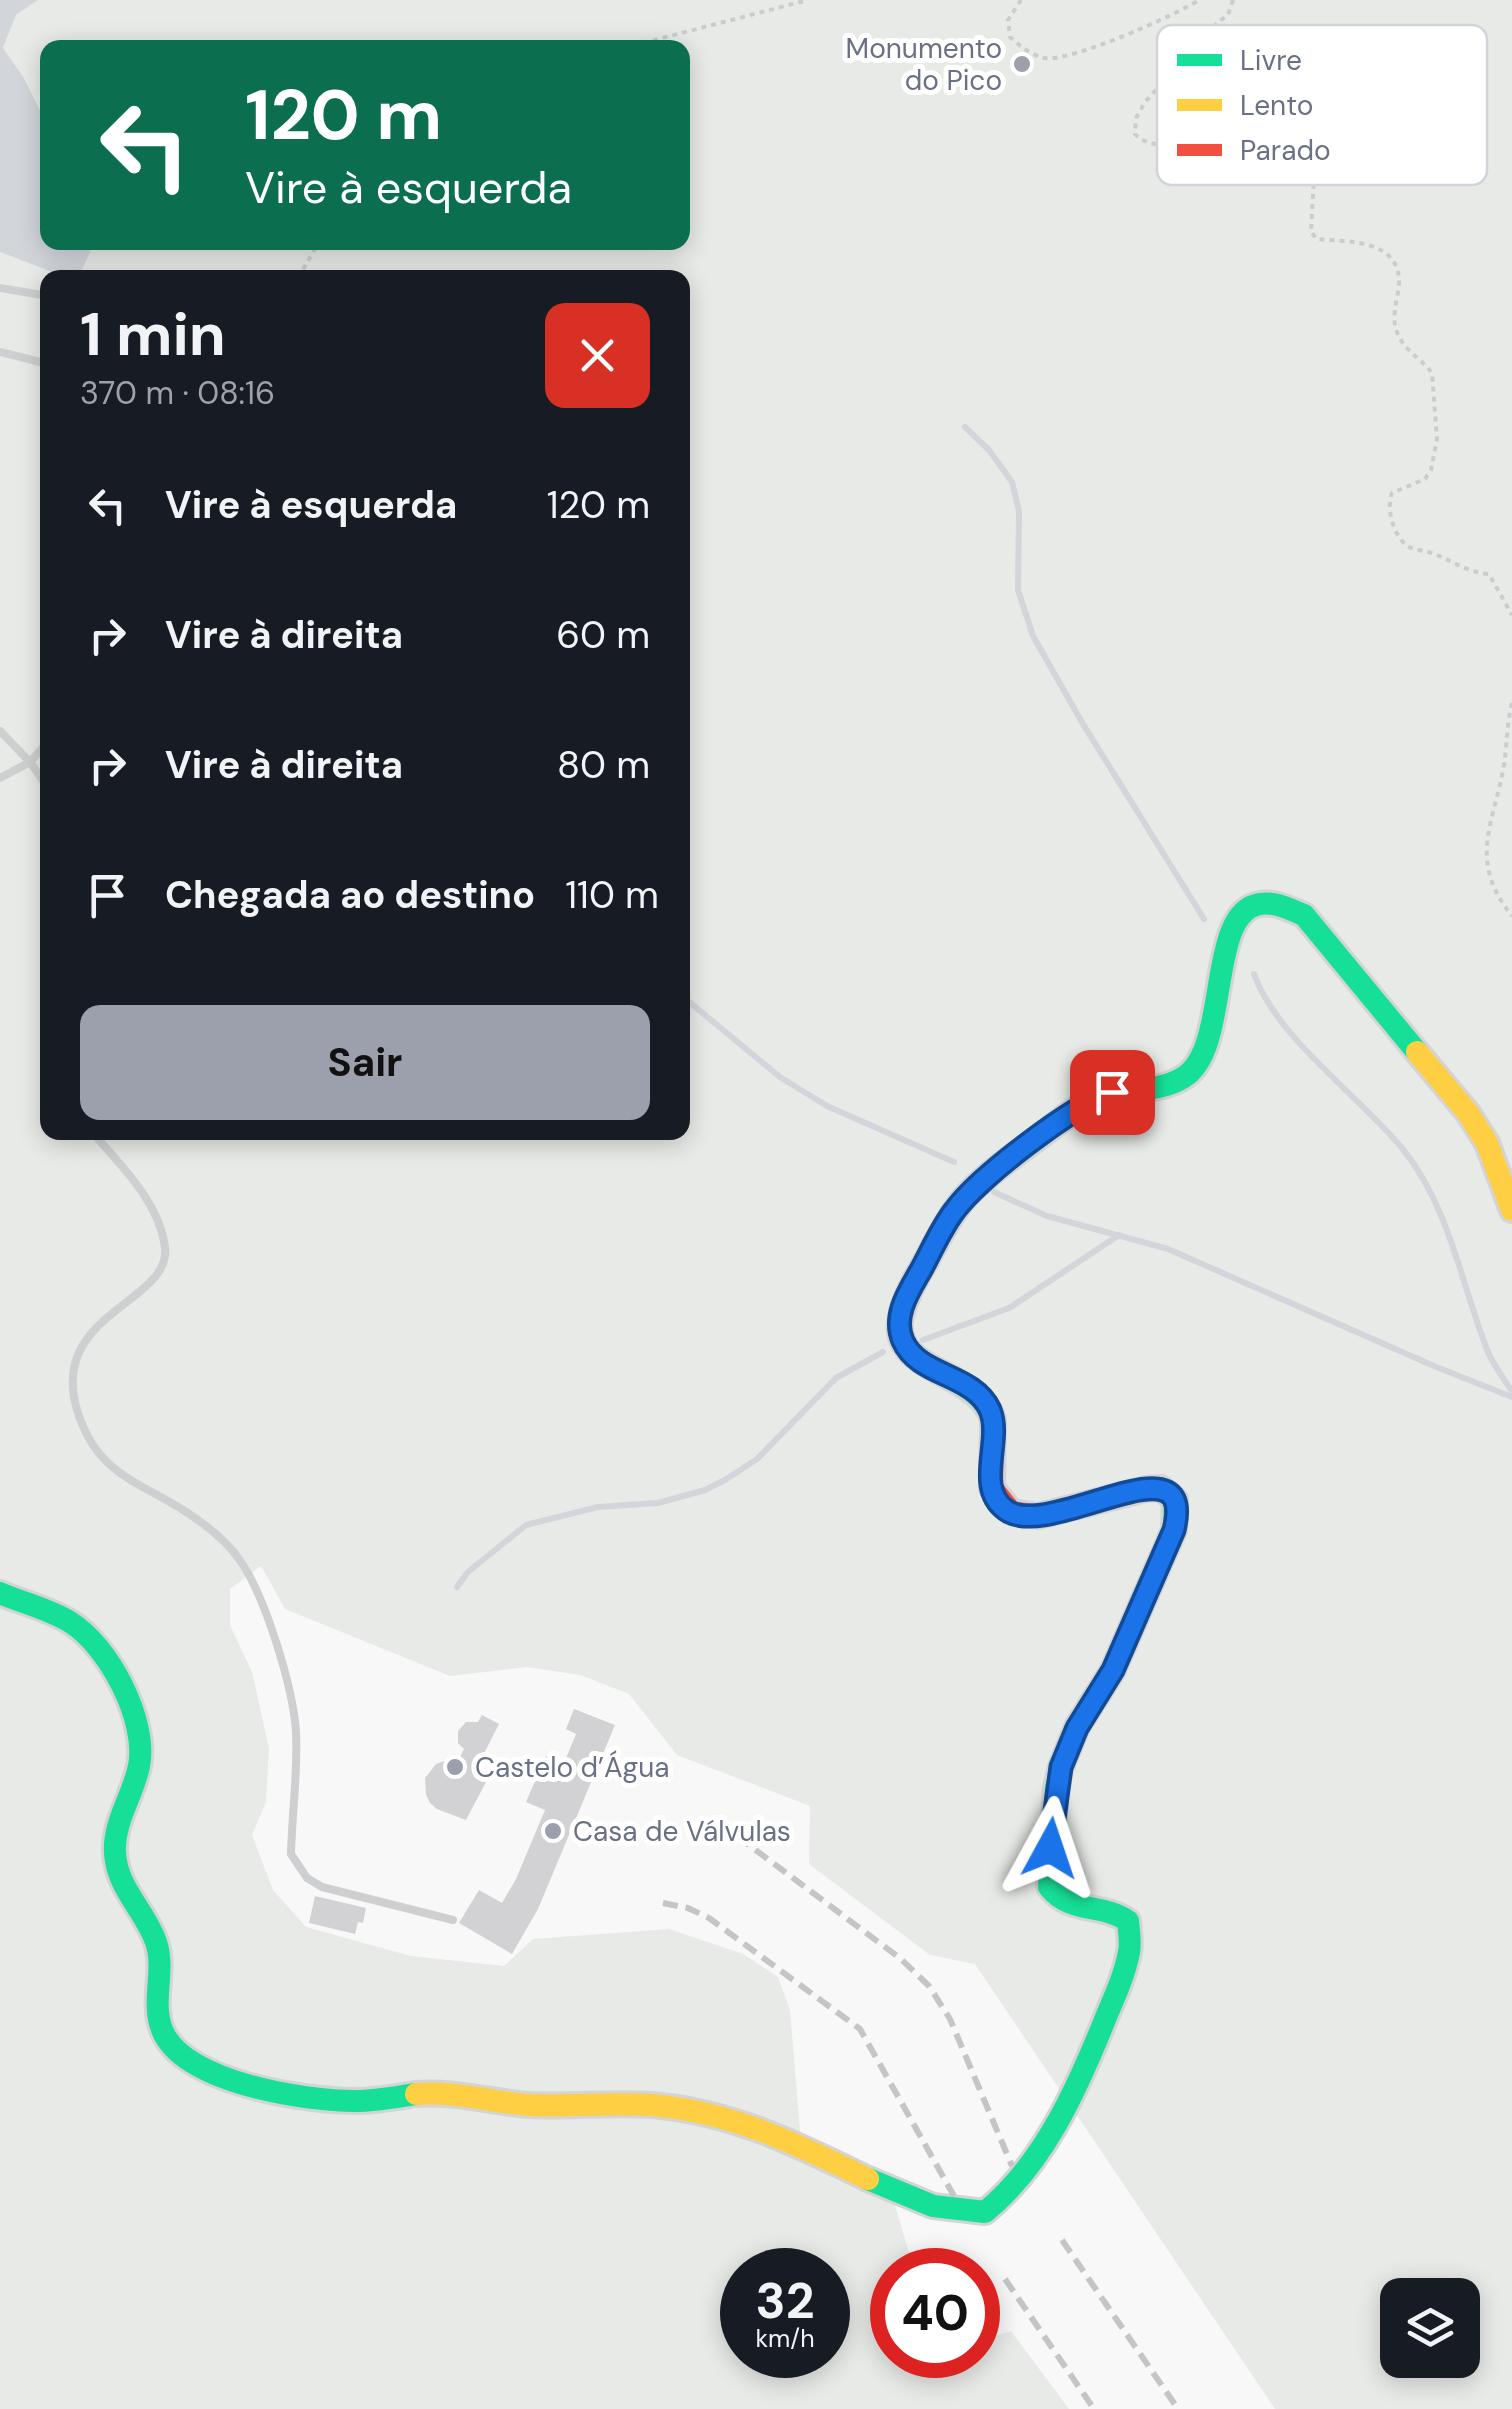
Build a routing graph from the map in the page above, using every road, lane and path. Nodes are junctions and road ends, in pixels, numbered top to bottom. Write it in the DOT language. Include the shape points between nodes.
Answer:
graph roads {
  1 [pos="808,0"];
  2 [pos="1021,0"];
  3 [pos="1200,0"];
  4 [pos="1233,0"];
  5 [pos="1215,25"];
  6 [pos="655,40"];
  7 [pos="1157,89"];
  8 [pos="1157,143"];
  9 [pos="1312,185"];
  10 [pos="0,288"];
  11 [pos="40,295"];
  12 [pos="0,352"];
  13 [pos="40,362"];
  14 [pos="1512,615"];
  15 [pos="1512,703"];
  16 [pos="0,731"];
  17 [pos="40,751"];
  18 [pos="30,762"];
  19 [pos="40,776"];
  20 [pos="0,778"];
  21 [pos="1512,916"];
  22 [pos="99,1140"];
  23 [pos="1512,1210"];
  24 [pos="0,1593"];
  25 [pos="453,1920"];
  1 -- 6 [label="path"];
  2 -- 3 [label="path" via="1008,20 1010,37 1044,58 1122,36"];
  4 -- 5 [label="path"];
  7 -- 8 [label="path" via="1136,118 1135,134"];
  9 -- 14 [label="path" via="1311,232 1317,238 1367,243 1394,263 1396,328 1432,373 1431,470 1392,493 1390,518 1410,548 1489,574"];
  10 -- 11 [label="lane"];
  12 -- 13 [label="lane"];
  15 -- 21 [label="path" via="1487,834 1488,869"];
  16 -- 18 [label="lane"];
  17 -- 18 [label="lane"];
  18 -- 19 [label="lane"];
  18 -- 20 [label="lane"];
  22 -- 25 [label="lane" via="142,1191 165,1256 154,1278 83,1342 74,1388 78,1414 107,1465 193,1516 242,1563 270,1627 292,1706 291,1854 298,1868 322,1887"];
  23 -- 24 [label="street" via="1468,1112 1304,915 1270,902 1250,906 1232,926 1215,1014 1194,1071 1177,1082 1112,1092 1084,1104 987,1177 952,1213 906,1296 899,1324 909,1353 977,1392 992,1416 991,1484 1001,1507 1015,1516 1045,1517 1150,1488 1177,1498 1174,1530 1113,1670 1077,1728 1056,1788 1049,1887 1075,1908 1110,1910 1128,1922 1126,1966 1049,2134 1012,2189 985,2212 916,2200 764,2129 694,2110 523,2104 436,2093 324,2098 210,2072 188,2059 161,2026 158,1947 116,1869 120,1814 142,1752 124,1692 74,1623"];
}
